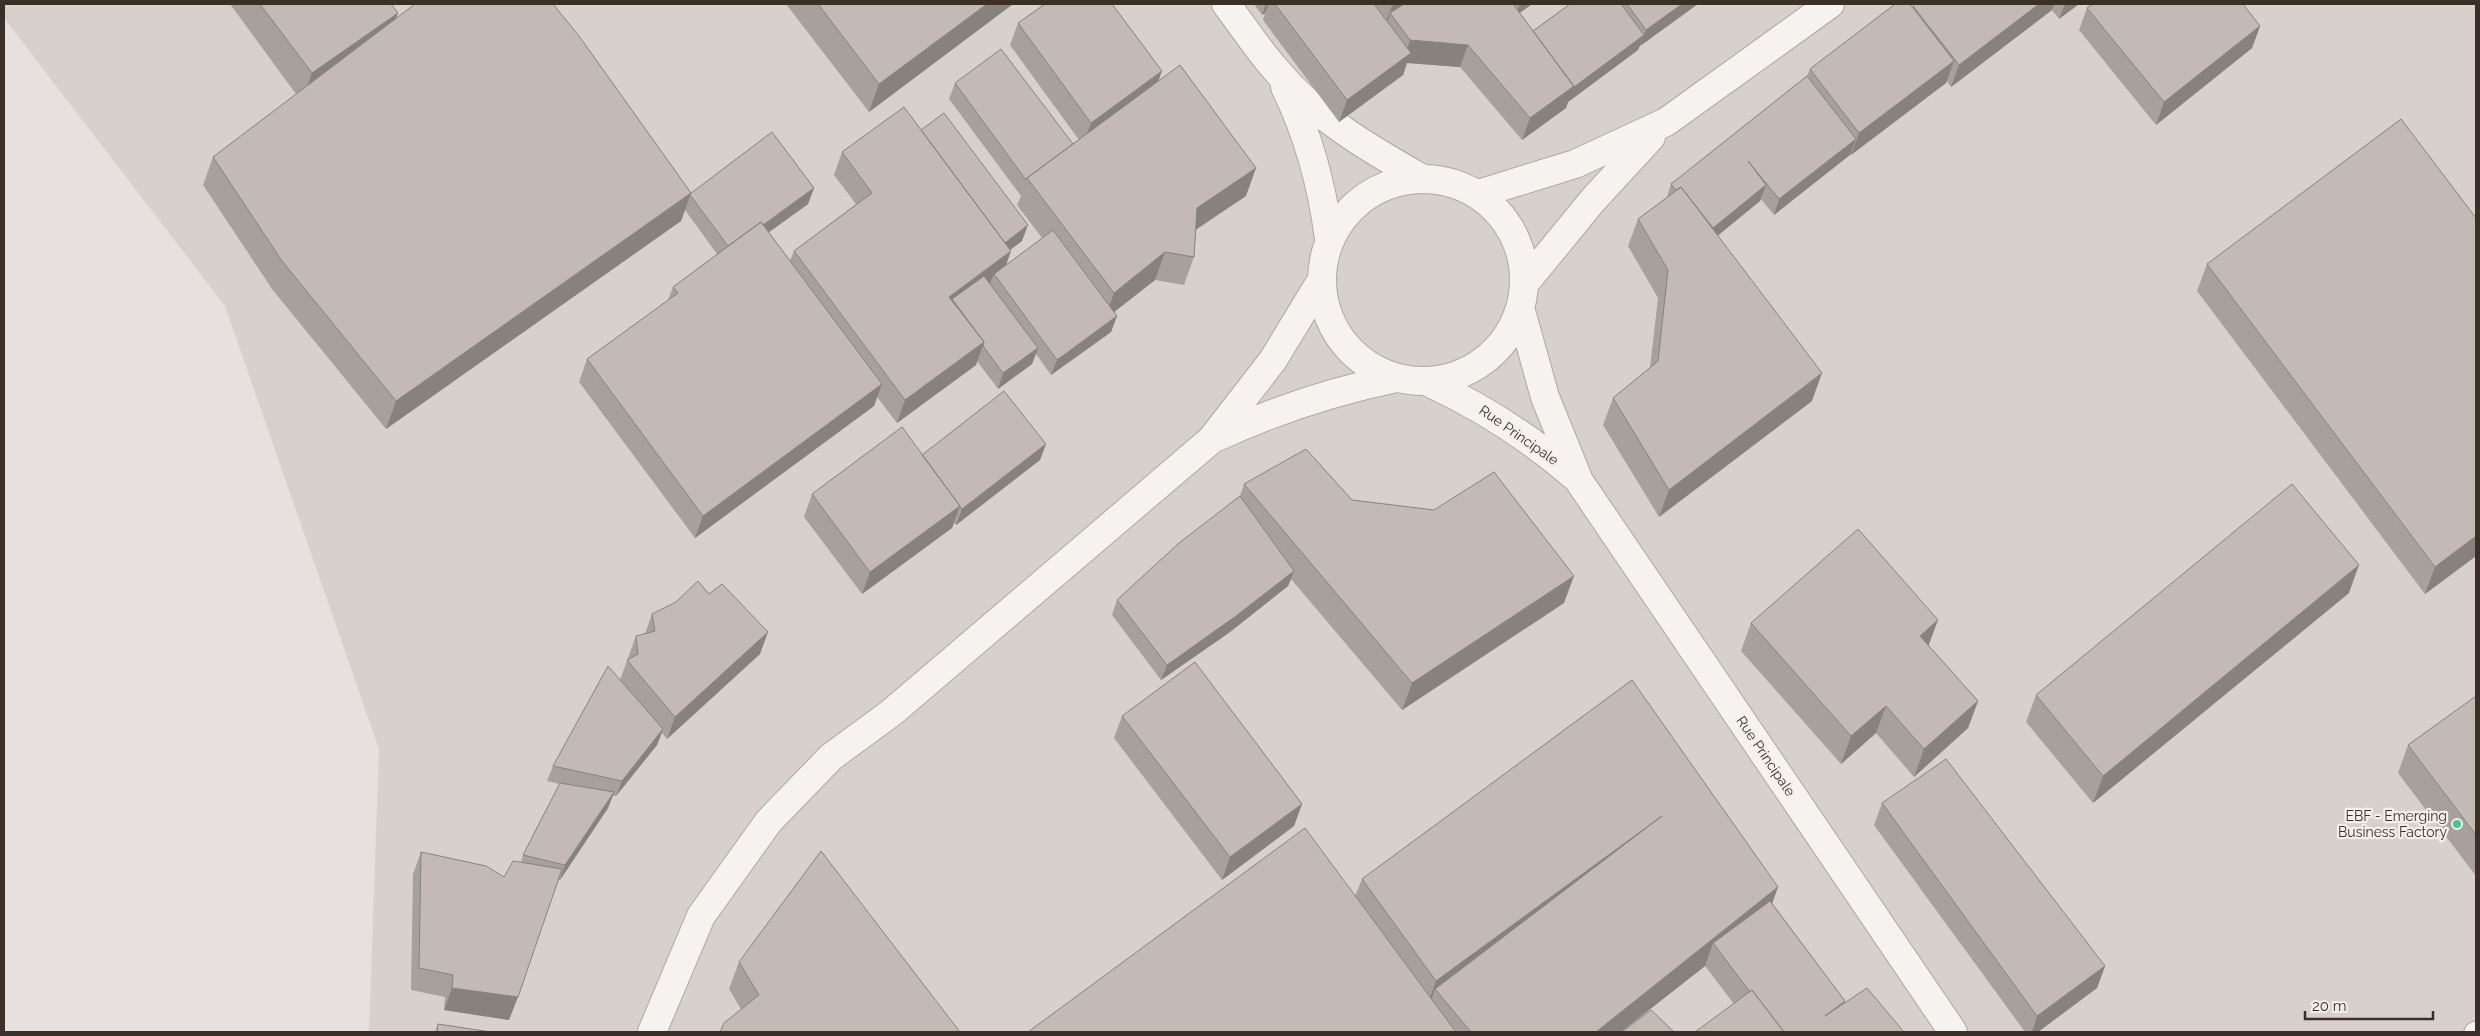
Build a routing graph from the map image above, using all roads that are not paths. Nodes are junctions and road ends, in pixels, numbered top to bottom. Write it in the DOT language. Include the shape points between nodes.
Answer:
graph roads {
  1 [pos="1226,4"];
  2 [pos="1830,4"];
  3 [pos="1277,72"];
  4 [pos="1666,122"];
  5 [pos="1421,178"];
  6 [pos="1478,194"];
  7 [pos="1329,239"];
  8 [pos="1321,281"];
  9 [pos="1526,284"];
  10 [pos="1521,311"];
  11 [pos="1396,378"];
  12 [pos="1428,382"];
  13 [pos="1211,440"];
  14 [pos="1579,480"];
  15 [pos="652,1032"];
  16 [pos="1953,1032"];
  1 -- 3 [label="street"];
  2 -- 4 [label="street"];
  3 -- 5 [label="street" via="1345,131"];
  3 -- 7 [label="street" via="1313,153"];
  4 -- 6 [label="street" via="1575,164"];
  4 -- 9 [label="street" via="1593,200"];
  5 -- 6 [label="street" via="1451,182"];
  5 -- 7 [label="street" via="1393,182 1366,195 1344,214"];
  6 -- 9 [label="street" via="1498,211 1513,233 1522,257"];
  7 -- 8 [label="street" via="1322,260"];
  8 -- 11 [label="street" via="1326,314 1342,343 1366,365"];
  8 -- 13 [label="street" via="1273,360"];
  9 -- 10 [label="street"];
  10 -- 12 [label="street" via="1507,339 1486,360 1458,375"];
  10 -- 14 [label="street, Rue Principale" via="1545,397"];
  11 -- 12 [label="street"];
  11 -- 13 [label="street" via="1343,389 1292,406"];
  12 -- 14 [label="street, Rue Principale" via="1508,424"];
  13 -- 15 [label="street" via="891,713 831,758 769,821 701,916"];
  14 -- 16 [label="street, Rue Principale"];
}
